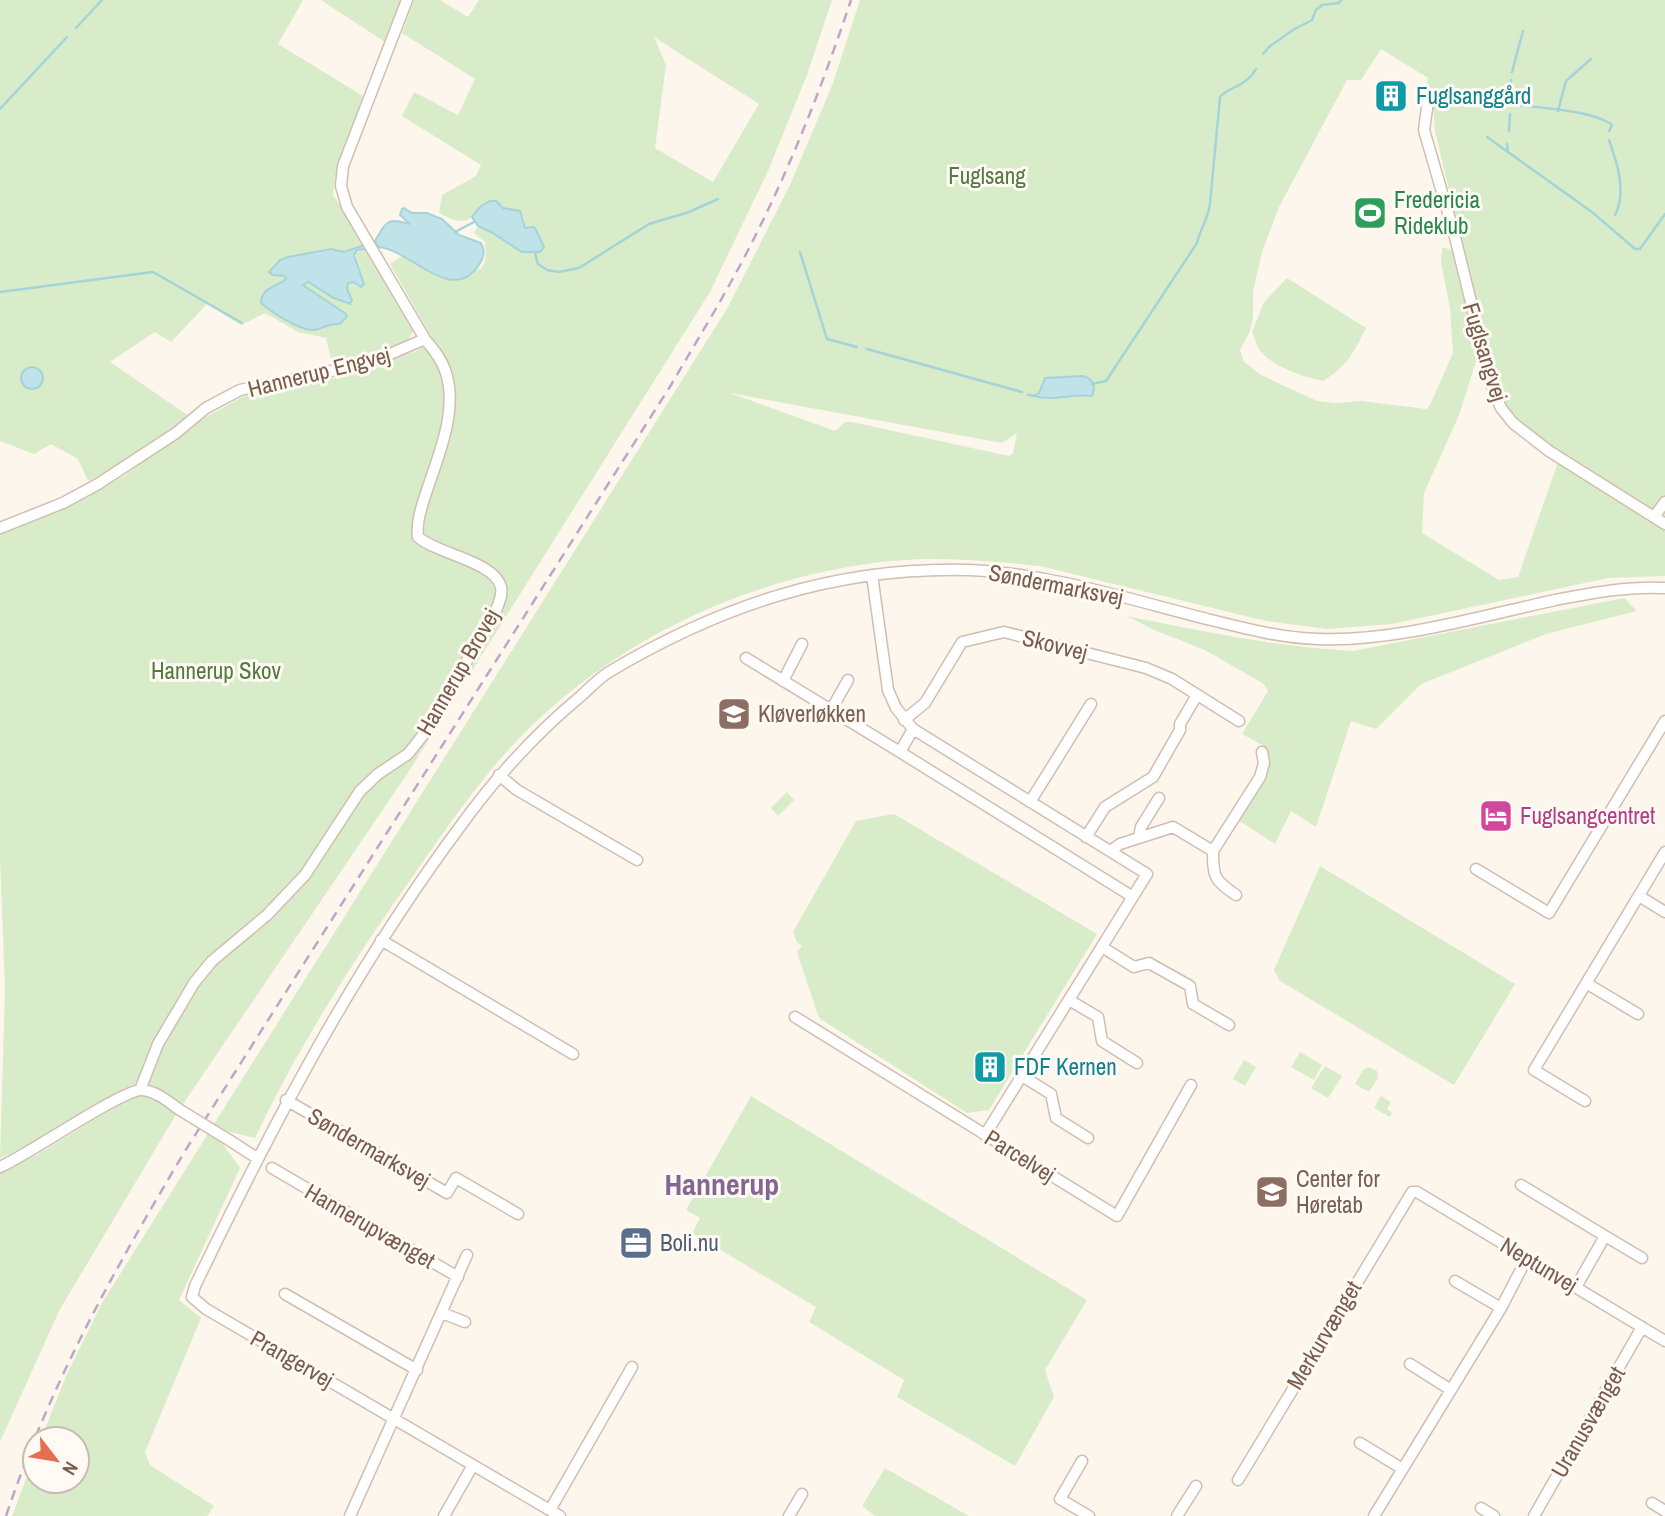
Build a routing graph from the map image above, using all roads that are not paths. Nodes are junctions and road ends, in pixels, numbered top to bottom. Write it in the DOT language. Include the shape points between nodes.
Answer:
graph roads {
  1 [pos="407,0"];
  2 [pos="1428,101"];
  3 [pos="425,339"];
  4 [pos="1665,502"];
  5 [pos="1654,517"];
  6 [pos="1665,524"];
  7 [pos="0,528"];
  8 [pos="872,575"];
  9 [pos="1665,587"];
  10 [pos="802,644"];
  11 [pos="746,658"];
  12 [pos="848,680"];
  13 [pos="783,681"];
  14 [pos="1197,695"];
  15 [pos="1091,704"];
  16 [pos="831,710"];
  17 [pos="904,720"];
  18 [pos="1240,721"];
  19 [pos="1665,721"];
  20 [pos="913,729"];
  21 [pos="900,752"];
  22 [pos="1262,752"];
  23 [pos="499,775"];
  24 [pos="1159,798"];
  25 [pos="1030,802"];
  26 [pos="1086,837"];
  27 [pos="1139,838"];
  28 [pos="1110,851"];
  29 [pos="1213,851"];
  30 [pos="1665,852"];
  31 [pos="638,860"];
  32 [pos="1476,869"];
  33 [pos="1236,895"];
  34 [pos="1639,896"];
  35 [pos="1133,897"];
  36 [pos="1665,912"];
  37 [pos="381,940"];
  38 [pos="1102,947"];
  39 [pos="1586,983"];
  40 [pos="1069,1000"];
  41 [pos="1638,1014"];
  42 [pos="795,1017"];
  43 [pos="1229,1025"];
  44 [pos="573,1054"];
  45 [pos="1137,1063"];
  46 [pos="1022,1076"];
  47 [pos="1191,1085"];
  48 [pos="141,1090"];
  49 [pos="286,1100"];
  50 [pos="1585,1101"];
  51 [pos="985,1135"];
  52 [pos="1088,1138"];
  53 [pos="257,1158"];
  54 [pos="0,1167"];
  55 [pos="272,1168"];
  56 [pos="283,1175"];
  57 [pos="1521,1185"];
  58 [pos="277,1186"];
  59 [pos="1412,1192"];
  60 [pos="517,1214"];
  61 [pos="1605,1236"];
  62 [pos="467,1255"];
  63 [pos="1527,1258"];
  64 [pos="1642,1258"];
  65 [pos="458,1277"];
  66 [pos="1455,1281"];
  67 [pos="1576,1287"];
  68 [pos="285,1294"];
  69 [pos="192,1297"];
  70 [pos="1501,1308"];
  71 [pos="442,1313"];
  72 [pos="465,1322"];
  73 [pos="1642,1327"];
  74 [pos="1665,1341"];
  75 [pos="1410,1364"];
  76 [pos="632,1367"];
  77 [pos="417,1370"];
  78 [pos="1451,1390"];
  79 [pos="395,1418"];
  80 [pos="1360,1443"];
  81 [pos="1082,1461"];
  82 [pos="473,1465"];
  83 [pos="1401,1468"];
  84 [pos="1238,1480"];
  85 [pos="1196,1486"];
  86 [pos="802,1494"];
  87 [pos="1652,1503"];
  88 [pos="1481,1508"];
  89 [pos="550,1510"];
  90 [pos="1665,1511"];
  91 [pos="350,1516"];
  92 [pos="444,1516"];
  93 [pos="561,1516"];
  94 [pos="789,1516"];
  95 [pos="1089,1516"];
  96 [pos="1177,1516"];
  97 [pos="1374,1516"];
  98 [pos="1494,1516"];
  99 [pos="1534,1516"];
  1 -- 3 [label="street" via="343,166 341,186 348,208"];
  2 -- 5 [label="street, Fuglsangvej" via="1424,130 1490,384 1501,408 1549,451"];
  3 -- 7 [label="street, Hannerup Engvej" via="369,363 240,390 206,408 98,484"];
  3 -- 48 [label="street, Hannerup Brovej" via="446,371 451,400 419,514 418,537 486,570 498,580 501,598 408,754 360,791 305,875 194,983 159,1044"];
  4 -- 5 [label="street"];
  5 -- 6 [label="street, Fuglsangvej"];
  8 -- 9 [label="street, Søndermarksvej" via="947,570 1030,576 1262,633 1324,640 1388,635 1601,591"];
  8 -- 17 [label="street" via="888,690"];
  8 -- 23 [label="street, Søndermarksvej" via="768,597 655,645 607,673 554,718"];
  10 -- 13 [label="street"];
  11 -- 13 [label="street"];
  12 -- 16 [label="street"];
  13 -- 16 [label="street"];
  14 -- 17 [label="street, Skovvej" via="1146,668 1004,632 962,642 925,703"];
  14 -- 18 [label="street, Skovvej"];
  14 -- 26 [label="street" via="1153,776 1105,807"];
  15 -- 25 [label="street"];
  16 -- 21 [label="street"];
  17 -- 20 [label="street"];
  19 -- 32 [label="street" via="1549,913"];
  20 -- 21 [label="street"];
  20 -- 25 [label="street"];
  21 -- 35 [label="street"];
  22 -- 29 [label="street" via="1260,777"];
  23 -- 31 [label="street"];
  23 -- 37 [label="street, Søndermarksvej"];
  24 -- 27 [label="street"];
  25 -- 26 [label="street"];
  26 -- 28 [label="street"];
  27 -- 28 [label="street"];
  27 -- 29 [label="street" via="1173,827"];
  28 -- 35 [label="street" via="1147,874"];
  29 -- 33 [label="street" via="1213,874"];
  30 -- 34 [label="street"];
  34 -- 36 [label="street"];
  34 -- 39 [label="street"];
  35 -- 38 [label="street"];
  37 -- 44 [label="street"];
  37 -- 49 [label="street, Søndermarksvej"];
  38 -- 40 [label="street"];
  38 -- 43 [label="street" via="1133,967 1149,963 1190,986 1193,1004"];
  39 -- 41 [label="street"];
  39 -- 50 [label="street" via="1534,1070"];
  40 -- 45 [label="street" via="1098,1017 1102,1041"];
  40 -- 46 [label="street"];
  42 -- 51 [label="street, Parcelvej"];
  46 -- 51 [label="street"];
  46 -- 52 [label="street" via="1051,1094 1056,1118"];
  47 -- 51 [label="street, Parcelvej" via="1117,1216"];
  48 -- 53 [label="street, bridge" via="163,1097"];
  48 -- 54 [label="street" via="122,1096"];
  49 -- 53 [label="street, Søndermarksvej"];
  49 -- 60 [label="street, Søndermarksvej" via="447,1193 456,1178"];
  53 -- 69 [label="street, Søndermarksvej"];
  55 -- 56 [label="street, Hannerupvænget"];
  56 -- 58 [label="street, Hannerupvænget"];
  56 -- 65 [label="street, Hannerupvænget"];
  57 -- 61 [label="street"];
  59 -- 63 [label="street, Neptunvej"];
  59 -- 84 [label="street, Merkurvænget"];
  61 -- 64 [label="street"];
  61 -- 67 [label="street"];
  62 -- 65 [label="street, Hannerupvænget"];
  63 -- 67 [label="street, Neptunvej"];
  63 -- 70 [label="street"];
  65 -- 71 [label="street, Hannerupvænget"];
  66 -- 70 [label="street"];
  67 -- 73 [label="street, Neptunvej"];
  68 -- 77 [label="street"];
  69 -- 79 [label="street, Prangervej"];
  70 -- 78 [label="street"];
  71 -- 72 [label="street"];
  71 -- 77 [label="street, Hannerupvænget"];
  73 -- 74 [label="street, Neptunvej"];
  73 -- 99 [label="street, Uranusvænget"];
  75 -- 78 [label="street"];
  76 -- 89 [label="street"];
  77 -- 79 [label="street, Hannerupvænget"];
  78 -- 83 [label="street"];
  79 -- 82 [label="street, Prangervej"];
  79 -- 91 [label="street"];
  80 -- 83 [label="street"];
  81 -- 95 [label="street" via="1060,1499"];
  82 -- 89 [label="street, Prangervej"];
  82 -- 92 [label="street"];
  83 -- 97 [label="street"];
  85 -- 96 [label="street"];
  86 -- 94 [label="street"];
  87 -- 90 [label="street"];
  88 -- 98 [label="street"];
  89 -- 93 [label="street, Prangervej"];
}
